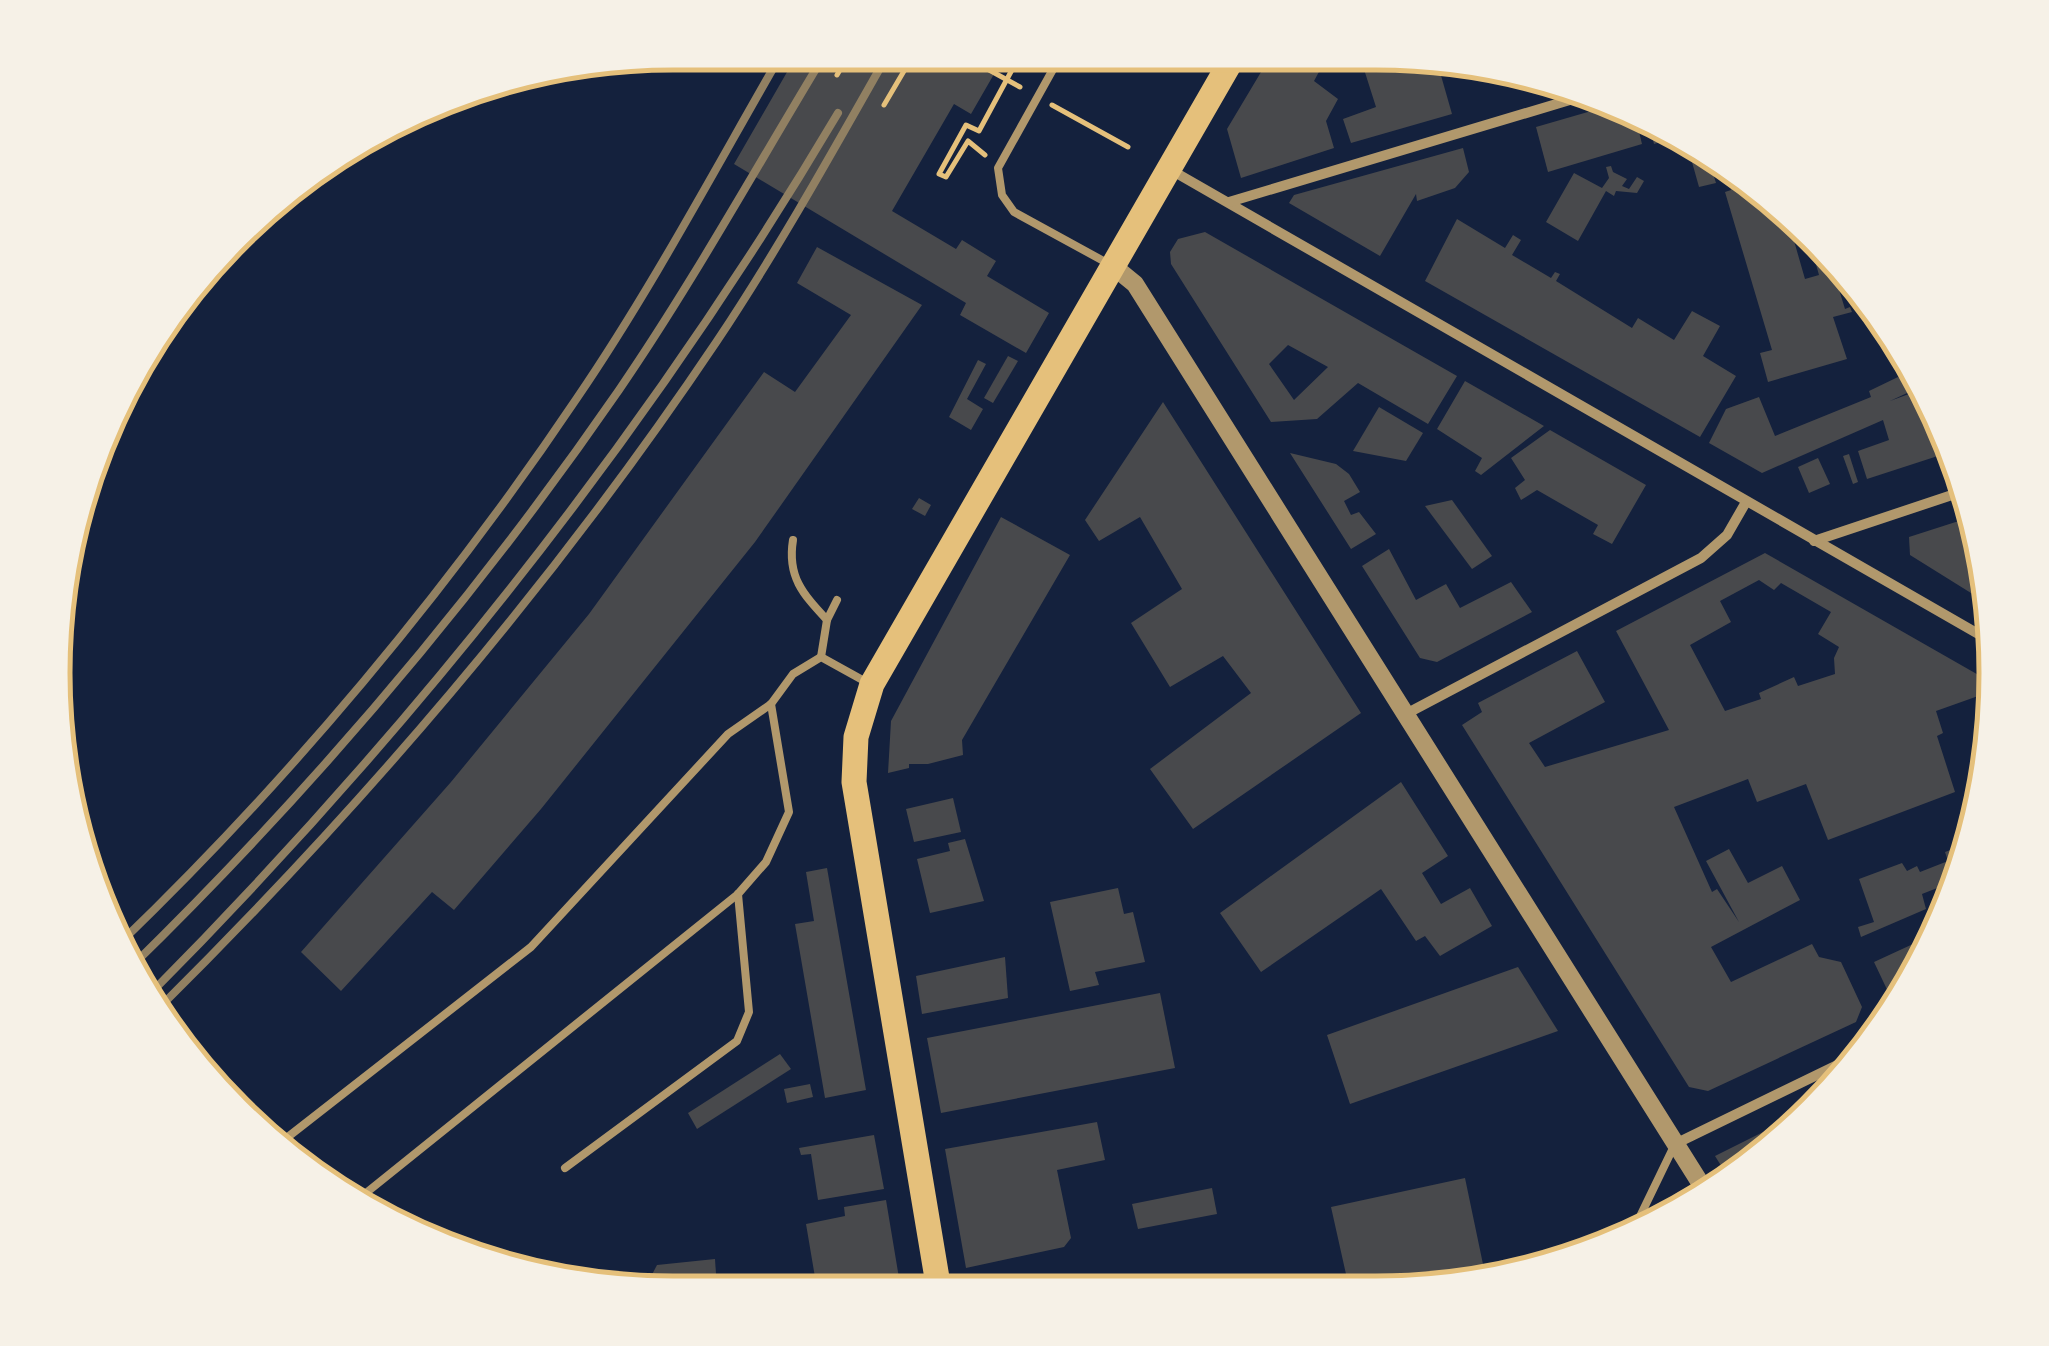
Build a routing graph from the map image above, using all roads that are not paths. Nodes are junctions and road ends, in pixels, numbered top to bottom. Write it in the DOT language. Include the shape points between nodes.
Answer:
graph roads {
  1 [pos="1053,70"];
  2 [pos="1218,70"];
  3 [pos="1566,101"];
  4 [pos="1169,169"];
  5 [pos="1229,202"];
  6 [pos="1112,266"];
  7 [pos="1952,495"];
  8 [pos="1746,502"];
  9 [pos="794,540"];
  10 [pos="1814,540"];
  11 [pos="837,600"];
  12 [pos="827,620"];
  13 [pos="1978,634"];
  14 [pos="821,656"];
  15 [pos="872,684"];
  16 [pos="771,704"];
  17 [pos="1403,716"];
  18 [pos="738,894"];
  19 [pos="1832,1068"];
  20 [pos="289,1137"];
  21 [pos="1675,1144"];
  22 [pos="565,1168"];
  23 [pos="1700,1181"];
  24 [pos="367,1192"];
  25 [pos="1641,1215"];
  26 [pos="937,1276"];
  1 -- 6 [label="lane" via="998,168 1002,195 1014,212"];
  2 -- 4 [label="main road"];
  3 -- 5 [label="street"];
  4 -- 5 [label="street"];
  4 -- 6 [label="main road"];
  5 -- 8 [label="street"];
  6 -- 15 [label="main road"];
  6 -- 17 [label="street" via="1136,284"];
  7 -- 10 [label="street"];
  8 -- 10 [label="street"];
  8 -- 17 [label="street" via="1727,536 1701,558"];
  9 -- 12 [label="lane" via="795,583"];
  10 -- 13 [label="street"];
  11 -- 12 [label="lane"];
  12 -- 14 [label="lane"];
  14 -- 15 [label="lane"];
  14 -- 16 [label="lane" via="793,674"];
  15 -- 26 [label="main road" via="856,736 854,782"];
  16 -- 18 [label="lane" via="788,812 766,862"];
  16 -- 20 [label="lane" via="728,734 531,947"];
  17 -- 21 [label="street"];
  18 -- 22 [label="lane" via="749,1012 737,1041"];
  18 -- 24 [label="lane"];
  19 -- 21 [label="street"];
  21 -- 23 [label="street"];
  21 -- 25 [label="lane"];
}
